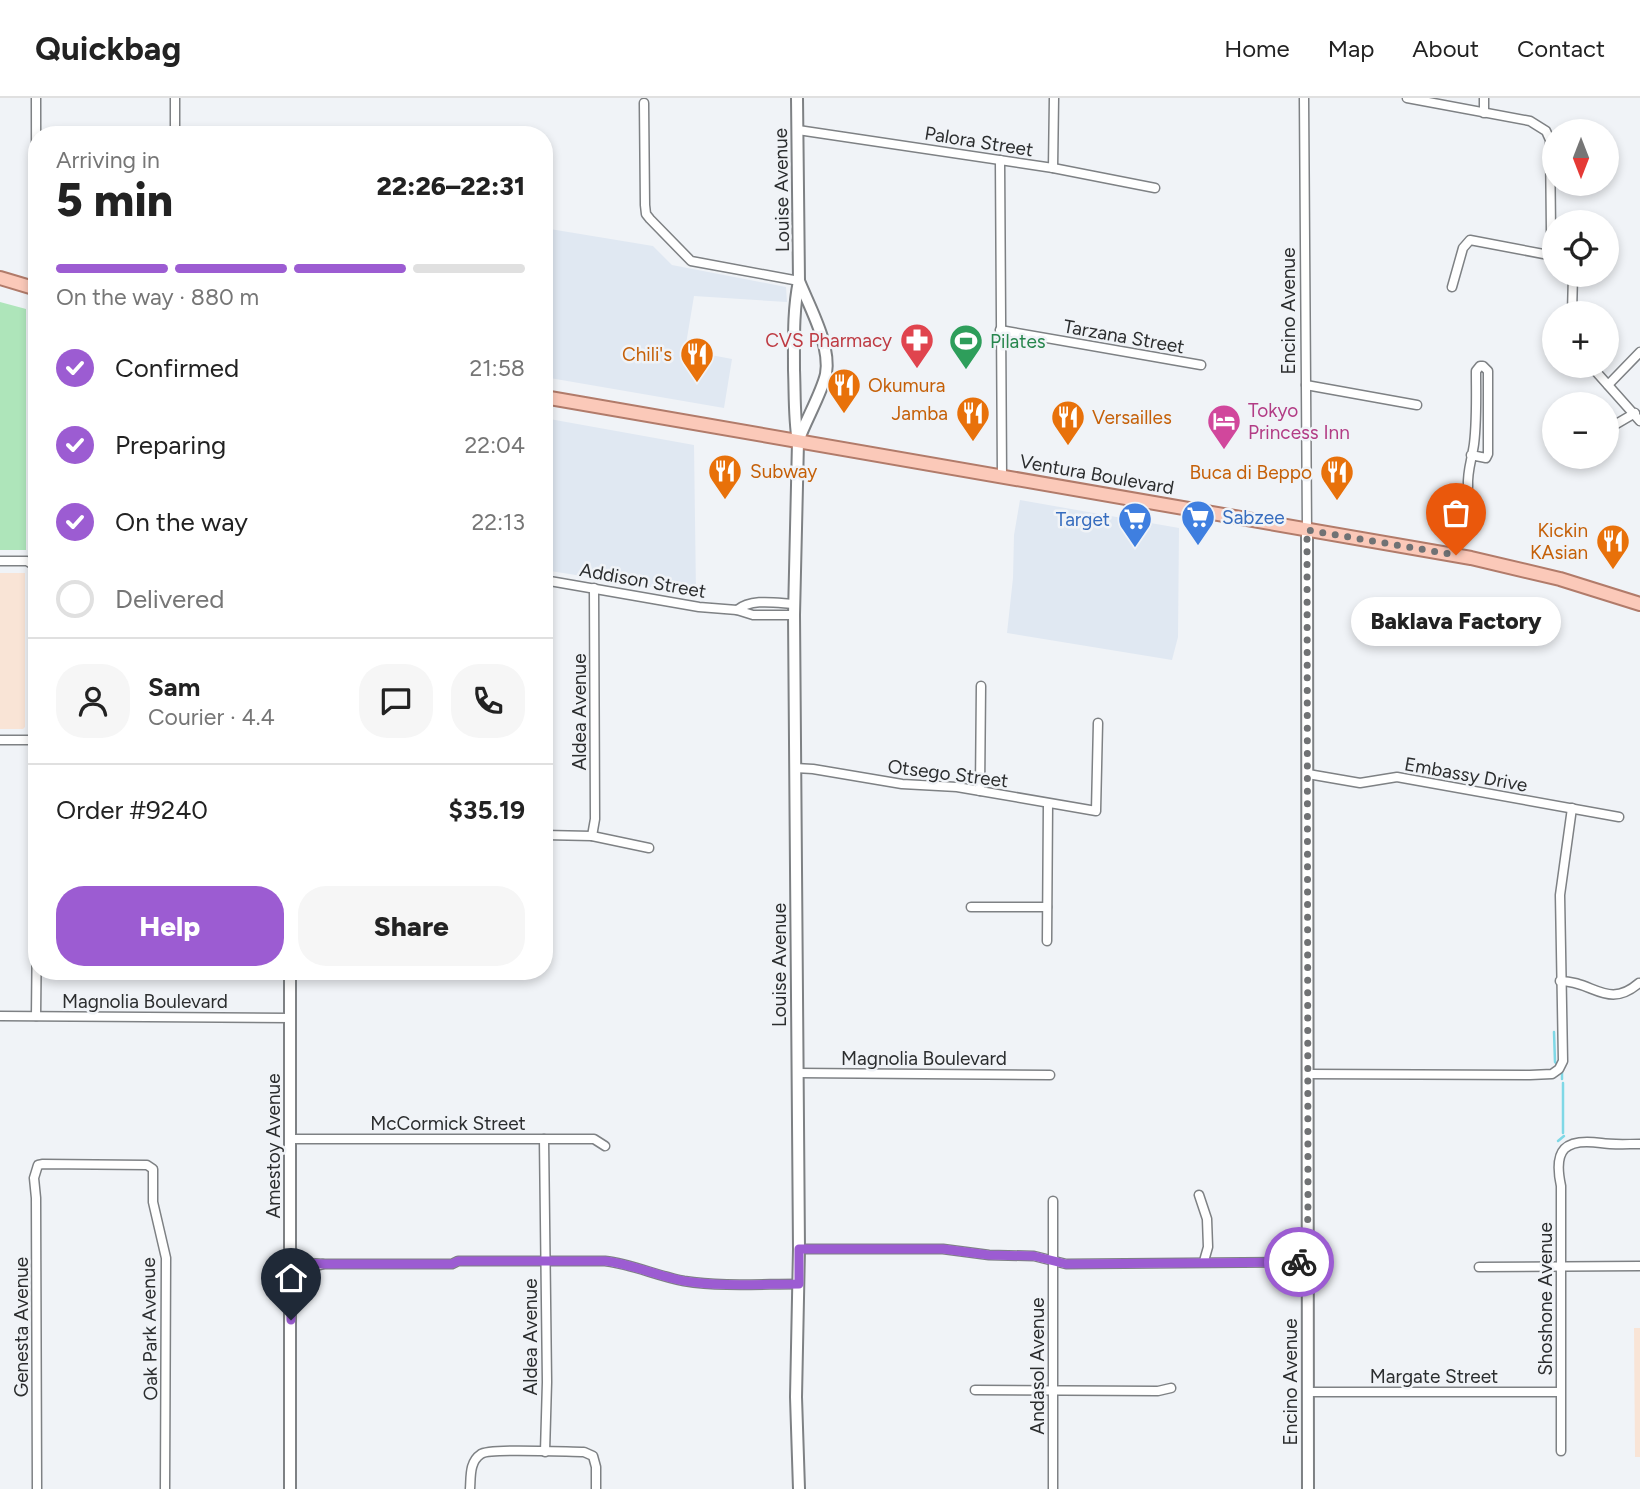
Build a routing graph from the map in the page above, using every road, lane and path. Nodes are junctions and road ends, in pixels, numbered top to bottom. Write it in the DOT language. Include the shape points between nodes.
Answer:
graph roads {
  1 [pos="36,98"];
  2 [pos="176,98"];
  3 [pos="797,98"];
  4 [pos="1054,98"];
  5 [pos="1304,98"];
  6 [pos="1407,98"];
  7 [pos="1484,98"];
  8 [pos="644,103"];
  9 [pos="1484,113"];
  10 [pos="36,126"];
  11 [pos="175,126"];
  12 [pos="798,130"];
  13 [pos="1000,160"];
  14 [pos="1053,168"];
  15 [pos="1155,188"];
  16 [pos="1551,210"];
  17 [pos="1542,253"];
  18 [pos="0,278"];
  19 [pos="800,281"];
  20 [pos="28,287"];
  21 [pos="1452,287"];
  22 [pos="1000,330"];
  23 [pos="1640,352"];
  24 [pos="1200,365"];
  25 [pos="1602,378"];
  26 [pos="1306,385"];
  27 [pos="1608,385"];
  28 [pos="553,399"];
  29 [pos="1417,405"];
  30 [pos="1476,412"];
  31 [pos="1488,412"];
  32 [pos="1637,417"];
  33 [pos="1619,425"];
  34 [pos="798,442"];
  35 [pos="1471,455"];
  36 [pos="1002,477"];
  37 [pos="1468,487"];
  38 [pos="1307,530"];
  39 [pos="0,561"];
  40 [pos="28,562"];
  41 [pos="553,581"];
  42 [pos="594,588"];
  43 [pos="1640,604"];
  44 [pos="794,609"];
  45 [pos="981,686"];
  46 [pos="1098,723"];
  47 [pos="0,740"];
  48 [pos="28,740"];
  49 [pos="795,768"];
  50 [pos="1308,774"];
  51 [pos="980,791"];
  52 [pos="1048,804"];
  53 [pos="1572,808"];
  54 [pos="1619,817"];
  55 [pos="553,835"];
  56 [pos="592,836"];
  57 [pos="649,848"];
  58 [pos="971,907"];
  59 [pos="1047,907"];
  60 [pos="1047,941"];
  61 [pos="36,980"];
  62 [pos="290,980"];
  63 [pos="1560,981"];
  64 [pos="1639,983"];
  65 [pos="0,1016"];
  66 [pos="36,1016"];
  67 [pos="290,1018"];
  68 [pos="797,1073"];
  69 [pos="1308,1074"];
  70 [pos="1050,1075"];
  71 [pos="290,1139"];
  72 [pos="544,1139"];
  73 [pos="1640,1144"];
  74 [pos="605,1146"];
  75 [pos="153,1169"];
  76 [pos="1199,1195"];
  77 [pos="1053,1201"];
  78 [pos="799,1249"];
  79 [pos="545,1261"];
  80 [pos="1209,1261"];
  81 [pos="291,1262"];
  82 [pos="1053,1262"];
  83 [pos="1307,1262"];
  84 [pos="323,1264"];
  85 [pos="1560,1265"];
  86 [pos="1640,1266"];
  87 [pos="1479,1267"];
  88 [pos="291,1274"];
  89 [pos="799,1284"];
  90 [pos="1171,1388"];
  91 [pos="975,1390"];
  92 [pos="1053,1390"];
  93 [pos="1308,1392"];
  94 [pos="1560,1392"];
  95 [pos="1561,1451"];
  96 [pos="545,1452"];
  97 [pos="37,1489"];
  98 [pos="165,1489"];
  99 [pos="290,1489"];
  100 [pos="470,1489"];
  101 [pos="596,1489"];
  102 [pos="799,1489"];
  103 [pos="1053,1489"];
  104 [pos="1308,1489"];
  1 -- 10 [label="street"];
  2 -- 11 [label="street"];
  3 -- 12 [label="street, Louise Avenue"];
  4 -- 14 [label="street"];
  5 -- 26 [label="street, Encino Avenue"];
  6 -- 9 [label="street"];
  7 -- 9 [label="street"];
  8 -- 19 [label="street" via="646,214 691,261"];
  9 -- 16 [label="street" via="1530,121 1546,131"];
  12 -- 13 [label="street, Palora Street"];
  12 -- 19 [label="street, Louise Avenue"];
  13 -- 14 [label="street, Palora Street"];
  13 -- 22 [label="street"];
  14 -- 15 [label="street, Palora Street"];
  17 -- 21 [label="street" via="1470,240 1462,248"];
  18 -- 20 [label="main road"];
  19 -- 34 [label="street, Louise Avenue" via="793,355"];
  19 -- 34 [label="street, Louise Avenue" via="823,339 827,364"];
  22 -- 24 [label="street, Tarzana Street"];
  22 -- 36 [label="street"];
  23 -- 27 [label="street"];
  25 -- 27 [label="street"];
  26 -- 29 [label="street"];
  26 -- 38 [label="street, Encino Avenue"];
  27 -- 32 [label="street"];
  28 -- 34 [label="main road, Ventura Boulevard"];
  30 -- 31 [label="street"];
  30 -- 31 [label="street" via="1479,366 1488,371"];
  30 -- 35 [label="street"];
  31 -- 35 [label="street" via="1488,456"];
  32 -- 33 [label="street"];
  34 -- 36 [label="main road, Ventura Boulevard"];
  34 -- 44 [label="street, Louise Avenue"];
  35 -- 37 [label="street"];
  36 -- 38 [label="main road, Ventura Boulevard"];
  38 -- 43 [label="main road, Ventura Boulevard" via="1515,567"];
  38 -- 50 [label="street, Encino Avenue"];
  39 -- 40 [label="street"];
  41 -- 42 [label="street, Addison Street"];
  42 -- 44 [label="street, Addison Street" via="699,607 737,610 755,603"];
  42 -- 56 [label="street, Aldea Avenue"];
  44 -- 49 [label="street, Louise Avenue"];
  45 -- 51 [label="street"];
  46 -- 52 [label="street, Otsego Street" via="1096,811"];
  47 -- 48 [label="street"];
  49 -- 51 [label="street, Otsego Street"];
  49 -- 68 [label="street, Louise Avenue"];
  50 -- 53 [label="street, Embassy Drive" via="1360,783 1396,777"];
  50 -- 69 [label="street, Encino Avenue"];
  51 -- 52 [label="street, Otsego Street"];
  52 -- 59 [label="street"];
  53 -- 54 [label="street, Embassy Drive"];
  53 -- 63 [label="street" via="1561,885"];
  55 -- 56 [label="street"];
  56 -- 57 [label="street"];
  58 -- 59 [label="street"];
  59 -- 60 [label="street"];
  61 -- 66 [label="street"];
  62 -- 67 [label="street, Amestoy Avenue"];
  63 -- 64 [label="street" via="1574,981 1618,996"];
  63 -- 69 [label="street" via="1564,1055 1552,1074"];
  65 -- 66 [label="street, Magnolia Boulevard"];
  66 -- 67 [label="street, Magnolia Boulevard"];
  67 -- 71 [label="street, Amestoy Avenue"];
  68 -- 70 [label="street, Magnolia Boulevard"];
  68 -- 78 [label="street, Louise Avenue"];
  69 -- 83 [label="street, Encino Avenue"];
  71 -- 72 [label="street, McCormick Street"];
  71 -- 81 [label="street, Amestoy Avenue"];
  72 -- 74 [label="street, McCormick Street" via="594,1139"];
  72 -- 79 [label="street, Aldea Avenue"];
  73 -- 85 [label="street, Shoshone Avenue" via="1581,1141 1565,1147 1558,1166"];
  75 -- 97 [label="street, Genesta Avenue" via="147,1165 38,1165 34,1178"];
  75 -- 98 [label="street, Oak Park Avenue" via="153,1202 166,1258"];
  76 -- 80 [label="street" via="1207,1219"];
  77 -- 82 [label="street, Andasol Avenue"];
  78 -- 82 [label="street" via="943,1249 1034,1256"];
  78 -- 89 [label="street, Louise Avenue"];
  79 -- 84 [label="street"];
  79 -- 89 [label="street" via="621,1263 701,1283"];
  79 -- 96 [label="street, Aldea Avenue"];
  80 -- 82 [label="street"];
  80 -- 83 [label="street"];
  81 -- 84 [label="street"];
  81 -- 88 [label="street, Amestoy Avenue"];
  82 -- 92 [label="street, Andasol Avenue"];
  83 -- 93 [label="street, Encino Avenue"];
  84 -- 88 [label="street"];
  85 -- 86 [label="street"];
  85 -- 87 [label="street"];
  85 -- 94 [label="street, Shoshone Avenue"];
  88 -- 99 [label="street, Amestoy Avenue"];
  89 -- 102 [label="street, Louise Avenue"];
  90 -- 92 [label="street"];
  91 -- 92 [label="street"];
  92 -- 103 [label="street, Andasol Avenue"];
  93 -- 94 [label="street, Margate Street"];
  93 -- 104 [label="street, Encino Avenue"];
  94 -- 95 [label="street, Shoshone Avenue"];
  96 -- 100 [label="street" via="496,1450 480,1454 471,1467"];
  96 -- 101 [label="street" via="584,1451 593,1456"];
}
